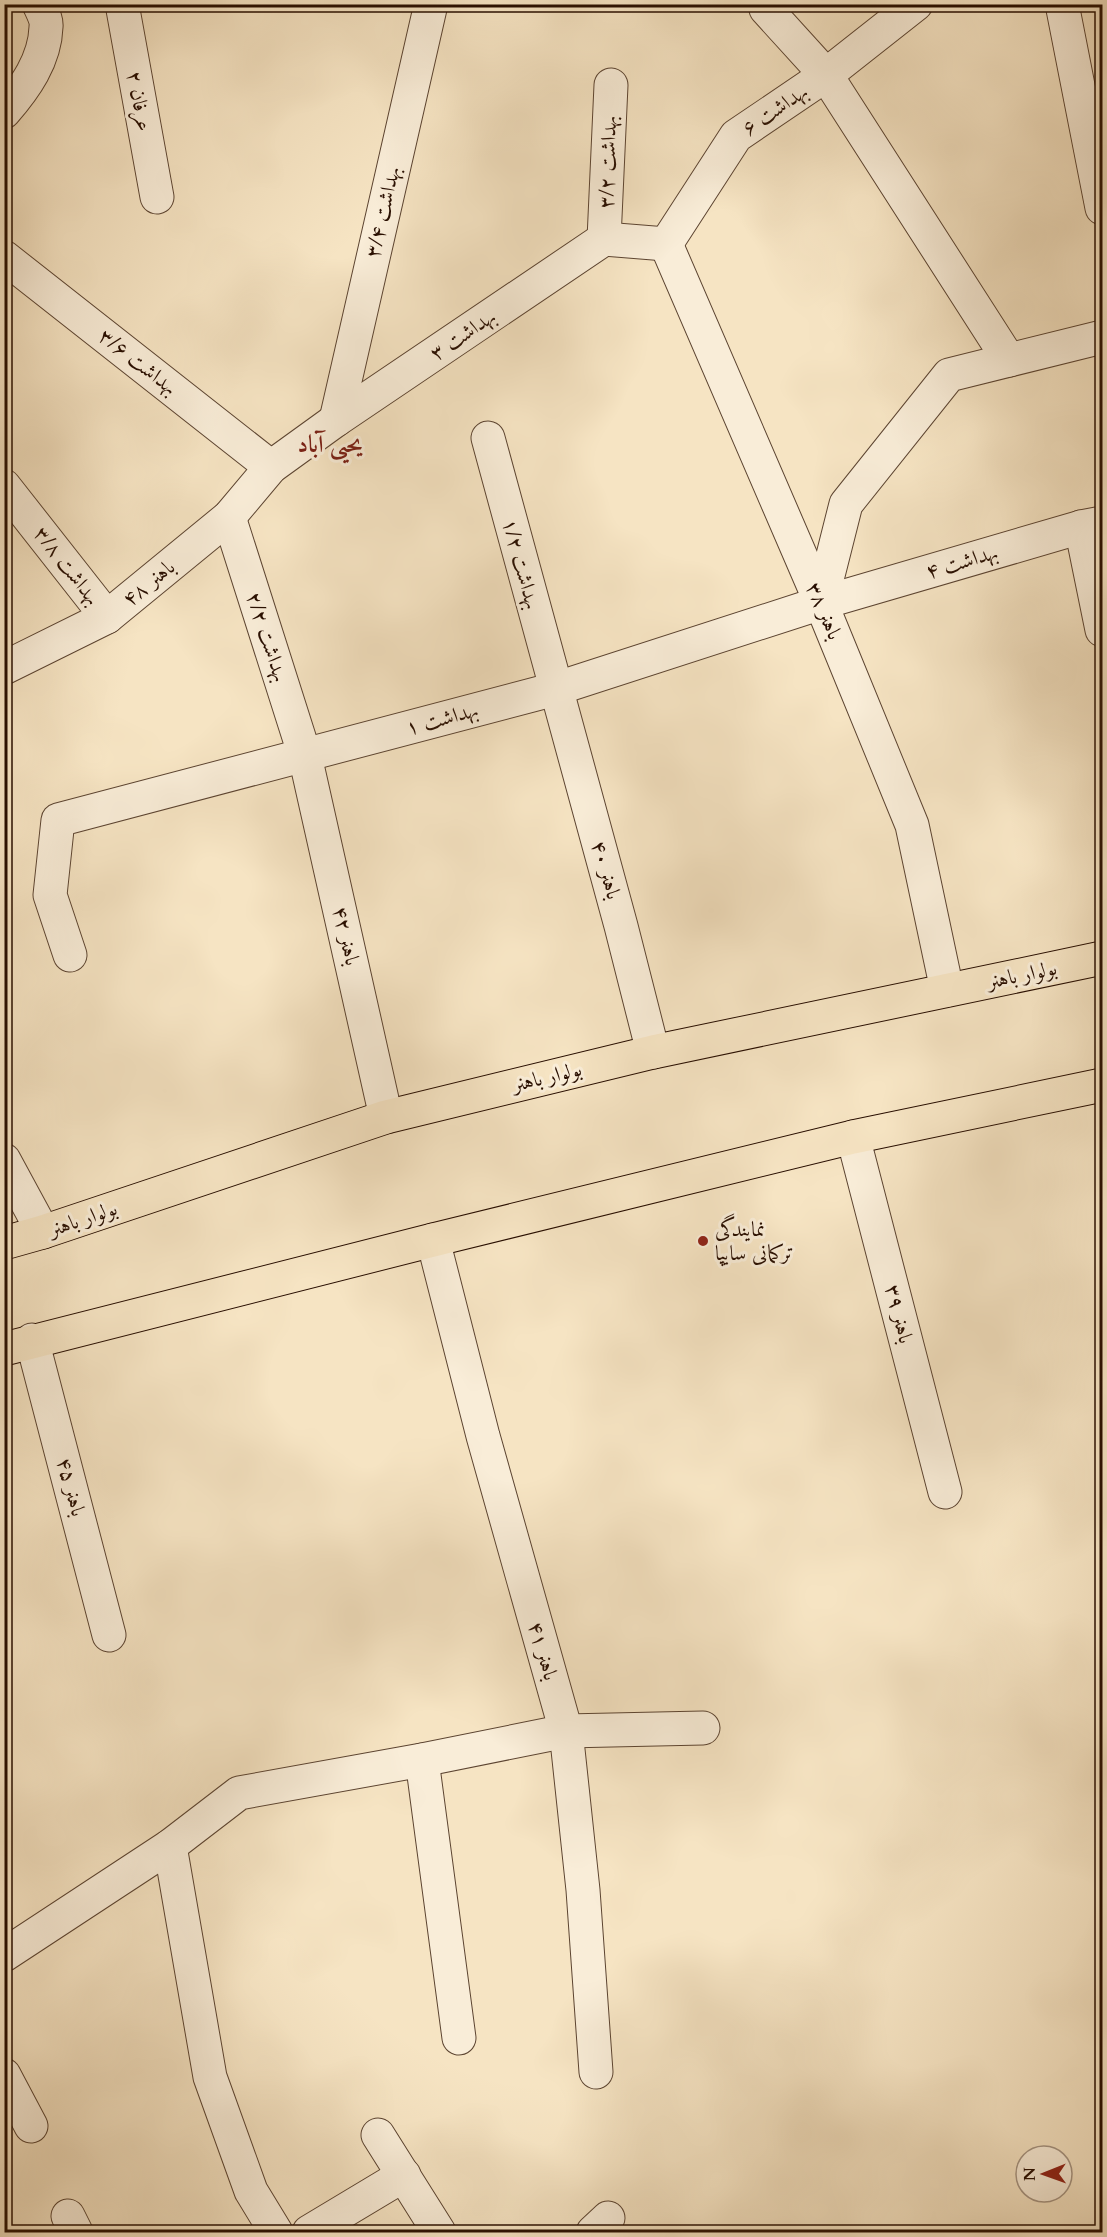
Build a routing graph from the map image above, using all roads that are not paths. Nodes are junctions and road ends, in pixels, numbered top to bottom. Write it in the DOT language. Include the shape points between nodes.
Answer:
graph roads {
  1 [pos="39,4"];
  2 [pos="122,4"];
  3 [pos="430,4"];
  4 [pos="916,4"];
  5 [pos="1062,4"];
  6 [pos="761,6"];
  7 [pos="826,75"];
  8 [pos="611,85"];
  9 [pos="4,112"];
  10 [pos="157,197"];
  11 [pos="1102,208"];
  12 [pos="604,239"];
  13 [pos="666,244"];
  14 [pos="4,257"];
  15 [pos="1102,337"];
  16 [pos="1009,360"];
  17 [pos="336,420"];
  18 [pos="488,438"];
  19 [pos="271,466"];
  20 [pos="4,486"];
  21 [pos="229,518"];
  22 [pos="1092,525"];
  23 [pos="821,603"];
  24 [pos="107,617"];
  25 [pos="1102,630"];
  26 [pos="4,668"];
  27 [pos="555,689"];
  28 [pos="305,756"];
  29 [pos="70,955"];
  30 [pos="1102,958"];
  31 [pos="947,990"];
  32 [pos="653,1052"];
  33 [pos="1102,1085"];
  34 [pos="386,1117"];
  35 [pos="854,1137"];
  36 [pos="4,1160"];
  37 [pos="43,1232"];
  38 [pos="433,1240"];
  39 [pos="4,1243"];
  40 [pos="18,1345"];
  41 [pos="945,1492"];
  42 [pos="109,1635"];
  43 [pos="703,1728"];
  44 [pos="566,1731"];
  45 [pos="422,1760"];
  46 [pos="170,1846"];
  47 [pos="4,1955"];
  48 [pos="459,2037"];
  49 [pos="596,2072"];
  50 [pos="4,2075"];
  51 [pos="31,2126"];
  52 [pos="378,2135"];
  53 [pos="404,2175"];
  54 [pos="262,2228"];
  55 [pos="309,2232"];
  56 [pos="440,2232"];
  1 -- 9 [label="street" via="47,25 40,59 20,94"];
  2 -- 10 [label="street, عرفان ۲"];
  3 -- 17 [label="street, بهداشت ۳/۴"];
  4 -- 7 [label="street, بهداشت ۶"];
  5 -- 11 [label="street"];
  6 -- 7 [label="street"];
  7 -- 13 [label="street, بهداشت ۶" via="736,136"];
  7 -- 16 [label="street"];
  8 -- 12 [label="street, بهداشت ۳/۲"];
  12 -- 13 [label="street"];
  12 -- 17 [label="street, بهداشت ۳"];
  13 -- 23 [label="street, باهنر ۳۸"];
  14 -- 19 [label="street, بهداشت ۳/۶"];
  15 -- 16 [label="street"];
  16 -- 23 [label="street" via="949,375 846,504"];
  17 -- 19 [label="street, بهداشت ۳"];
  18 -- 27 [label="street, بهداشت ۱/۲"];
  19 -- 21 [label="street, باهنر ۴۸"];
  20 -- 24 [label="street, بهداشت ۳/۸"];
  21 -- 24 [label="street, باهنر ۴۸"];
  21 -- 28 [label="street, بهداشت ۲/۲"];
  22 -- 23 [label="street, بهداشت ۴"];
  22 -- 25 [label="street"];
  23 -- 27 [label="street, بهداشت ۱"];
  23 -- 31 [label="street, باهنر ۳۸" via="912,825"];
  24 -- 26 [label="street, باهنر ۴۸"];
  27 -- 28 [label="street, بهداشت ۱"];
  27 -- 32 [label="street, باهنر ۴۰"];
  28 -- 29 [label="street, بهداشت ۱" via="58,820 50,895"];
  28 -- 34 [label="street, باهنر ۴۲"];
  30 -- 31 [label="main road, بولوار باهنر"];
  31 -- 32 [label="main road, بولوار باهنر"];
  32 -- 34 [label="main road, بولوار باهنر"];
  33 -- 35 [label="main road"];
  34 -- 37 [label="main road, بولوار باهنر"];
  35 -- 38 [label="main road"];
  35 -- 41 [label="street, باهنر ۳۹"];
  36 -- 37 [label="street"];
  37 -- 39 [label="main road, بولوار باهنر"];
  38 -- 40 [label="main road"];
  38 -- 44 [label="street, باهنر ۴۱"];
  40 -- 42 [label="street, باهنر ۴۵"];
  43 -- 44 [label="street"];
  44 -- 45 [label="street"];
  44 -- 49 [label="street, باهنر ۴۱" via="583,1890"];
  45 -- 46 [label="street" via="240,1793"];
  45 -- 48 [label="street"];
  46 -- 47 [label="street"];
  46 -- 54 [label="street" via="210,2077"];
  50 -- 51 [label="street"];
  52 -- 53 [label="street"];
  53 -- 55 [label="street"];
  53 -- 56 [label="street"];
}
